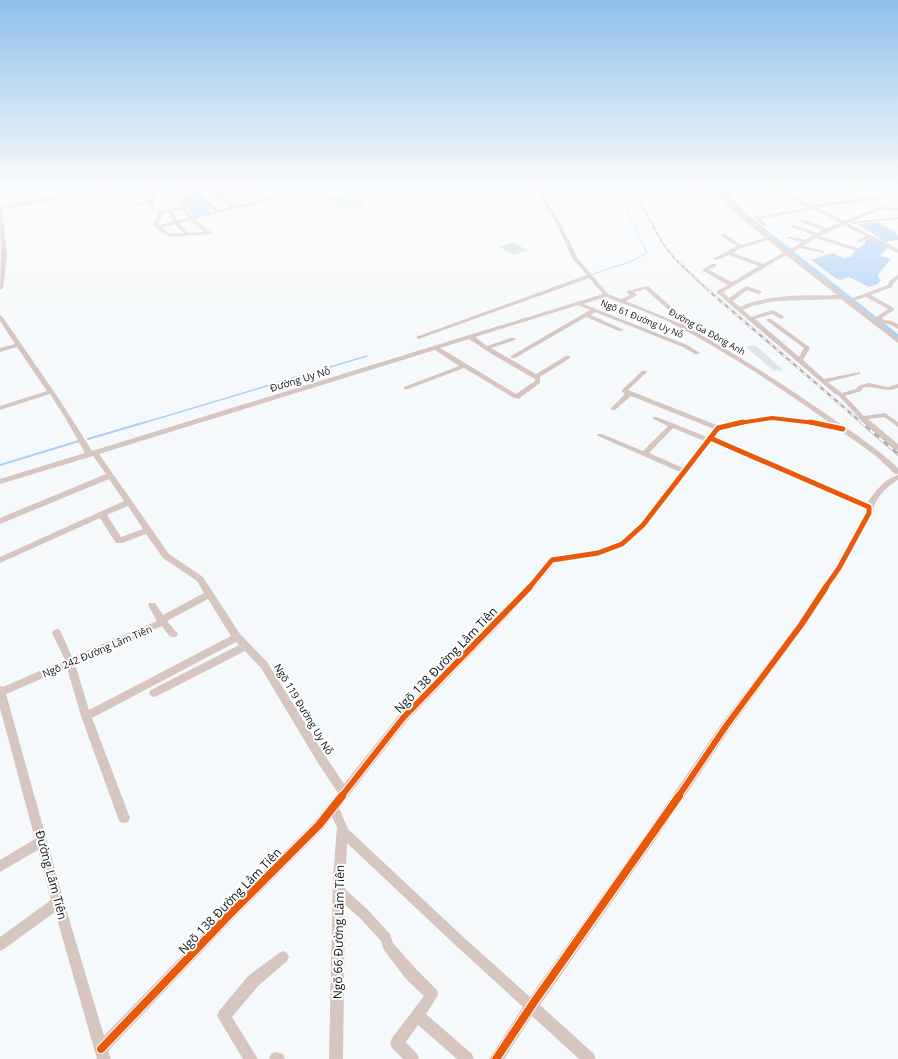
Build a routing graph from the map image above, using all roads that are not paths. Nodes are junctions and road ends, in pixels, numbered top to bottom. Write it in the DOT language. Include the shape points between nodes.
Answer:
graph roads {
  1 [pos="564,235"];
  2 [pos="723,235"];
  3 [pos="766,235"];
  4 [pos="817,236"];
  5 [pos="870,236"];
  6 [pos="1,237"];
  7 [pos="789,237"];
  8 [pos="769,238"];
  9 [pos="859,241"];
  10 [pos="806,242"];
  11 [pos="1,245"];
  12 [pos="799,246"];
  13 [pos="741,247"];
  14 [pos="855,249"];
  15 [pos="897,249"];
  16 [pos="788,252"];
  17 [pos="822,252"];
  18 [pos="729,253"];
  19 [pos="2,256"];
  20 [pos="715,259"];
  21 [pos="714,265"];
  22 [pos="763,266"];
  23 [pos="590,276"];
  24 [pos="898,277"];
  25 [pos="1,282"];
  26 [pos="736,283"];
  27 [pos="890,286"];
  28 [pos="0,288"];
  29 [pos="746,288"];
  30 [pos="898,288"];
  31 [pos="759,292"];
  32 [pos="606,295"];
  33 [pos="867,295"];
  34 [pos="843,297"];
  35 [pos="853,299"];
  36 [pos="622,301"];
  37 [pos="729,302"];
  38 [pos="579,304"];
  39 [pos="595,310"];
  40 [pos="739,310"];
  41 [pos="586,315"];
  42 [pos="0,317"];
  43 [pos="750,319"];
  44 [pos="682,326"];
  45 [pos="898,327"];
  46 [pos="620,330"];
  47 [pos="419,337"];
  48 [pos="470,337"];
  49 [pos="513,339"];
  50 [pos="898,341"];
  51 [pos="17,345"];
  52 [pos="436,348"];
  53 [pos="486,348"];
  54 [pos="0,350"];
  55 [pos="697,353"];
  56 [pos="513,357"];
  57 [pos="568,357"];
  58 [pos="800,360"];
  59 [pos="464,366"];
  60 [pos="644,372"];
  61 [pos="858,373"];
  62 [pos="536,377"];
  63 [pos="823,381"];
  64 [pos="898,386"];
  65 [pos="406,388"];
  66 [pos="51,392"];
  67 [pos="630,393"];
  68 [pos="840,395"];
  69 [pos="0,408"];
  70 [pos="613,409"];
  71 [pos="655,418"];
  72 [pos="862,418"];
  73 [pos="672,425"];
  74 [pos="898,425"];
  75 [pos="718,428"];
  76 [pos="843,429"];
  77 [pos="600,435"];
  78 [pos="709,439"];
  79 [pos="898,448"];
  80 [pos="93,454"];
  81 [pos="644,454"];
  82 [pos="684,471"];
  83 [pos="898,472"];
  84 [pos="110,475"];
  85 [pos="898,477"];
  86 [pos="0,482"];
  87 [pos="130,502"];
  88 [pos="869,507"];
  89 [pos="103,516"];
  90 [pos="0,521"];
  91 [pos="148,530"];
  92 [pos="0,560"];
  93 [pos="209,594"];
  94 [pos="152,605"];
  95 [pos="162,621"];
  96 [pos="57,633"];
  97 [pos="173,634"];
  98 [pos="237,637"];
  99 [pos="246,646"];
  100 [pos="70,662"];
  101 [pos="0,691"];
  102 [pos="154,693"];
  103 [pos="86,716"];
  104 [pos="344,793"];
  105 [pos="333,806"];
  106 [pos="124,818"];
  107 [pos="342,830"];
  108 [pos="41,842"];
  109 [pos="0,866"];
  110 [pos="339,892"];
  111 [pos="58,902"];
  112 [pos="0,945"];
  113 [pos="283,957"];
  114 [pos="531,1006"];
  115 [pos="417,1015"];
  116 [pos="102,1054"];
  117 [pos="251,1059"];
  118 [pos="336,1059"];
  119 [pos="412,1059"];
  120 [pos="467,1059"];
  121 [pos="497,1059"];
  122 [pos="589,1059"];
  1 -- 23 [label="street, Đường Ga Đông Anh" via="576,259"];
  2 -- 13 [label="street"];
  3 -- 8 [label="street"];
  4 -- 10 [label="street"];
  4 -- 14 [label="street"];
  5 -- 9 [label="street"];
  5 -- 15 [label="street"];
  6 -- 11 [label="street"];
  7 -- 10 [label="street"];
  8 -- 13 [label="street"];
  8 -- 16 [label="street"];
  10 -- 12 [label="street"];
  11 -- 19 [label="street"];
  12 -- 16 [label="street"];
  12 -- 17 [label="street"];
  13 -- 18 [label="street"];
  16 -- 22 [label="street"];
  16 -- 34 [label="street"];
  18 -- 20 [label="street"];
  18 -- 22 [label="street"];
  19 -- 25 [label="street"];
  21 -- 26 [label="street" via="705,270"];
  22 -- 26 [label="street"];
  23 -- 32 [label="street, Đường Ga Đông Anh"];
  23 -- 47 [label="street"];
  24 -- 27 [label="street"];
  25 -- 28 [label="street"];
  26 -- 29 [label="street" via="748,286"];
  26 -- 37 [label="street" via="719,292"];
  27 -- 30 [label="street"];
  27 -- 33 [label="street"];
  29 -- 31 [label="street"];
  29 -- 37 [label="street"];
  32 -- 36 [label="street, Đường Ga Đông Anh"];
  32 -- 38 [label="street, Đường Uy Nỗ"];
  33 -- 35 [label="street"];
  33 -- 45 [label="street" via="892,309 878,318"];
  34 -- 40 [label="street" via="786,297"];
  34 -- 50 [label="street"];
  36 -- 44 [label="street, Đường Ga Đông Anh"];
  36 -- 44 [label="street" via="634,295 629,292 646,287 685,322"];
  37 -- 40 [label="street"];
  38 -- 39 [label="street, Ngõ 61 Đường Uy Nỗ"];
  38 -- 48 [label="street, Đường Uy Nỗ"];
  39 -- 41 [label="street"];
  39 -- 55 [label="street, Ngõ 61 Đường Uy Nỗ"];
  40 -- 43 [label="street"];
  41 -- 46 [label="street"];
  41 -- 56 [label="street"];
  42 -- 51 [label="street, Ngõ 119 Đường Uy Nỗ"];
  43 -- 58 [label="street"];
  43 -- 58 [label="street" via="773,312 781,317 769,320 807,348"];
  44 -- 76 [label="street, Đường Ga Đông Anh" via="805,402"];
  48 -- 52 [label="street, Đường Uy Nỗ"];
  48 -- 53 [label="street"];
  49 -- 53 [label="street"];
  51 -- 54 [label="street"];
  51 -- 66 [label="street, Ngõ 119 Đường Uy Nỗ"];
  52 -- 59 [label="street"];
  52 -- 80 [label="street, Đường Uy Nỗ"];
  53 -- 62 [label="street"];
  57 -- 62 [label="street"];
  58 -- 63 [label="street"];
  59 -- 62 [label="street" via="517,398 538,382"];
  59 -- 65 [label="street"];
  60 -- 67 [label="street" via="624,391"];
  61 -- 63 [label="street"];
  63 -- 68 [label="street"];
  64 -- 68 [label="street" via="889,390 865,385 859,390"];
  66 -- 69 [label="street"];
  66 -- 80 [label="street, Ngõ 119 Đường Uy Nỗ"];
  67 -- 70 [label="street"];
  67 -- 75 [label="street"];
  68 -- 72 [label="street"];
  71 -- 73 [label="street"];
  72 -- 74 [label="street" via="885,415"];
  72 -- 79 [label="street"];
  73 -- 78 [label="street"];
  73 -- 81 [label="street"];
  75 -- 76 [label="street" via="772,418 806,421"];
  75 -- 78 [label="street, Ngõ 138 Đường Lâm Tiên"];
  76 -- 83 [label="street, Đường Ga Đông Anh" via="879,454"];
  77 -- 81 [label="street"];
  78 -- 82 [label="street, Ngõ 138 Đường Lâm Tiên"];
  78 -- 88 [label="street"];
  80 -- 84 [label="street, Ngõ 119 Đường Uy Nỗ"];
  80 -- 86 [label="street, Đường Uy Nỗ"];
  81 -- 82 [label="street"];
  82 -- 104 [label="street, Ngõ 138 Đường Lâm Tiên" via="643,526 622,544 598,553 552,560 490,630 403,718"];
  84 -- 87 [label="street, Ngõ 119 Đường Uy Nỗ"];
  84 -- 90 [label="street"];
  85 -- 88 [label="street" via="884,486"];
  87 -- 89 [label="street"];
  87 -- 91 [label="street, Ngõ 119 Đường Uy Nỗ"];
  88 -- 114 [label="street" via="869,513 839,568 801,626 726,726"];
  89 -- 91 [label="street" via="119,541"];
  89 -- 92 [label="street"];
  91 -- 93 [label="street, Ngõ 119 Đường Uy Nỗ" via="166,556 200,579"];
  93 -- 95 [label="street, Ngõ 242 Đường Lâm Tiên"];
  93 -- 98 [label="street, Ngõ 119 Đường Uy Nỗ"];
  94 -- 95 [label="street"];
  95 -- 97 [label="street"];
  95 -- 100 [label="street, Ngõ 242 Đường Lâm Tiên"];
  96 -- 100 [label="street"];
  98 -- 99 [label="street, Ngõ 119 Đường Uy Nỗ"];
  98 -- 103 [label="street"];
  99 -- 102 [label="street"];
  99 -- 104 [label="street, Ngõ 119 Đường Uy Nỗ" via="264,665"];
  100 -- 101 [label="street, Ngõ 242 Đường Lâm Tiên"];
  100 -- 103 [label="street"];
  101 -- 108 [label="street, Đường Lâm Tiên"];
  103 -- 106 [label="street"];
  104 -- 105 [label="street, Ngõ 138 Đường Lâm Tiên"];
  105 -- 107 [label="street, Ngõ 66 Đường Lâm Tiên"];
  105 -- 116 [label="street, Ngõ 138 Đường Lâm Tiên" via="319,825 231,913"];
  107 -- 110 [label="street, Ngõ 66 Đường Lâm Tiên"];
  107 -- 114 [label="street"];
  108 -- 109 [label="street"];
  108 -- 111 [label="street, Đường Lâm Tiên"];
  110 -- 115 [label="street" via="386,938 388,946 432,995"];
  110 -- 118 [label="street, Ngõ 66 Đường Lâm Tiên"];
  111 -- 112 [label="street"];
  111 -- 116 [label="street, Đường Lâm Tiên"];
  113 -- 117 [label="street" via="253,981 224,1016"];
  114 -- 121 [label="street"];
  114 -- 122 [label="street"];
  115 -- 119 [label="street" via="397,1043"];
  115 -- 120 [label="street"];
}
